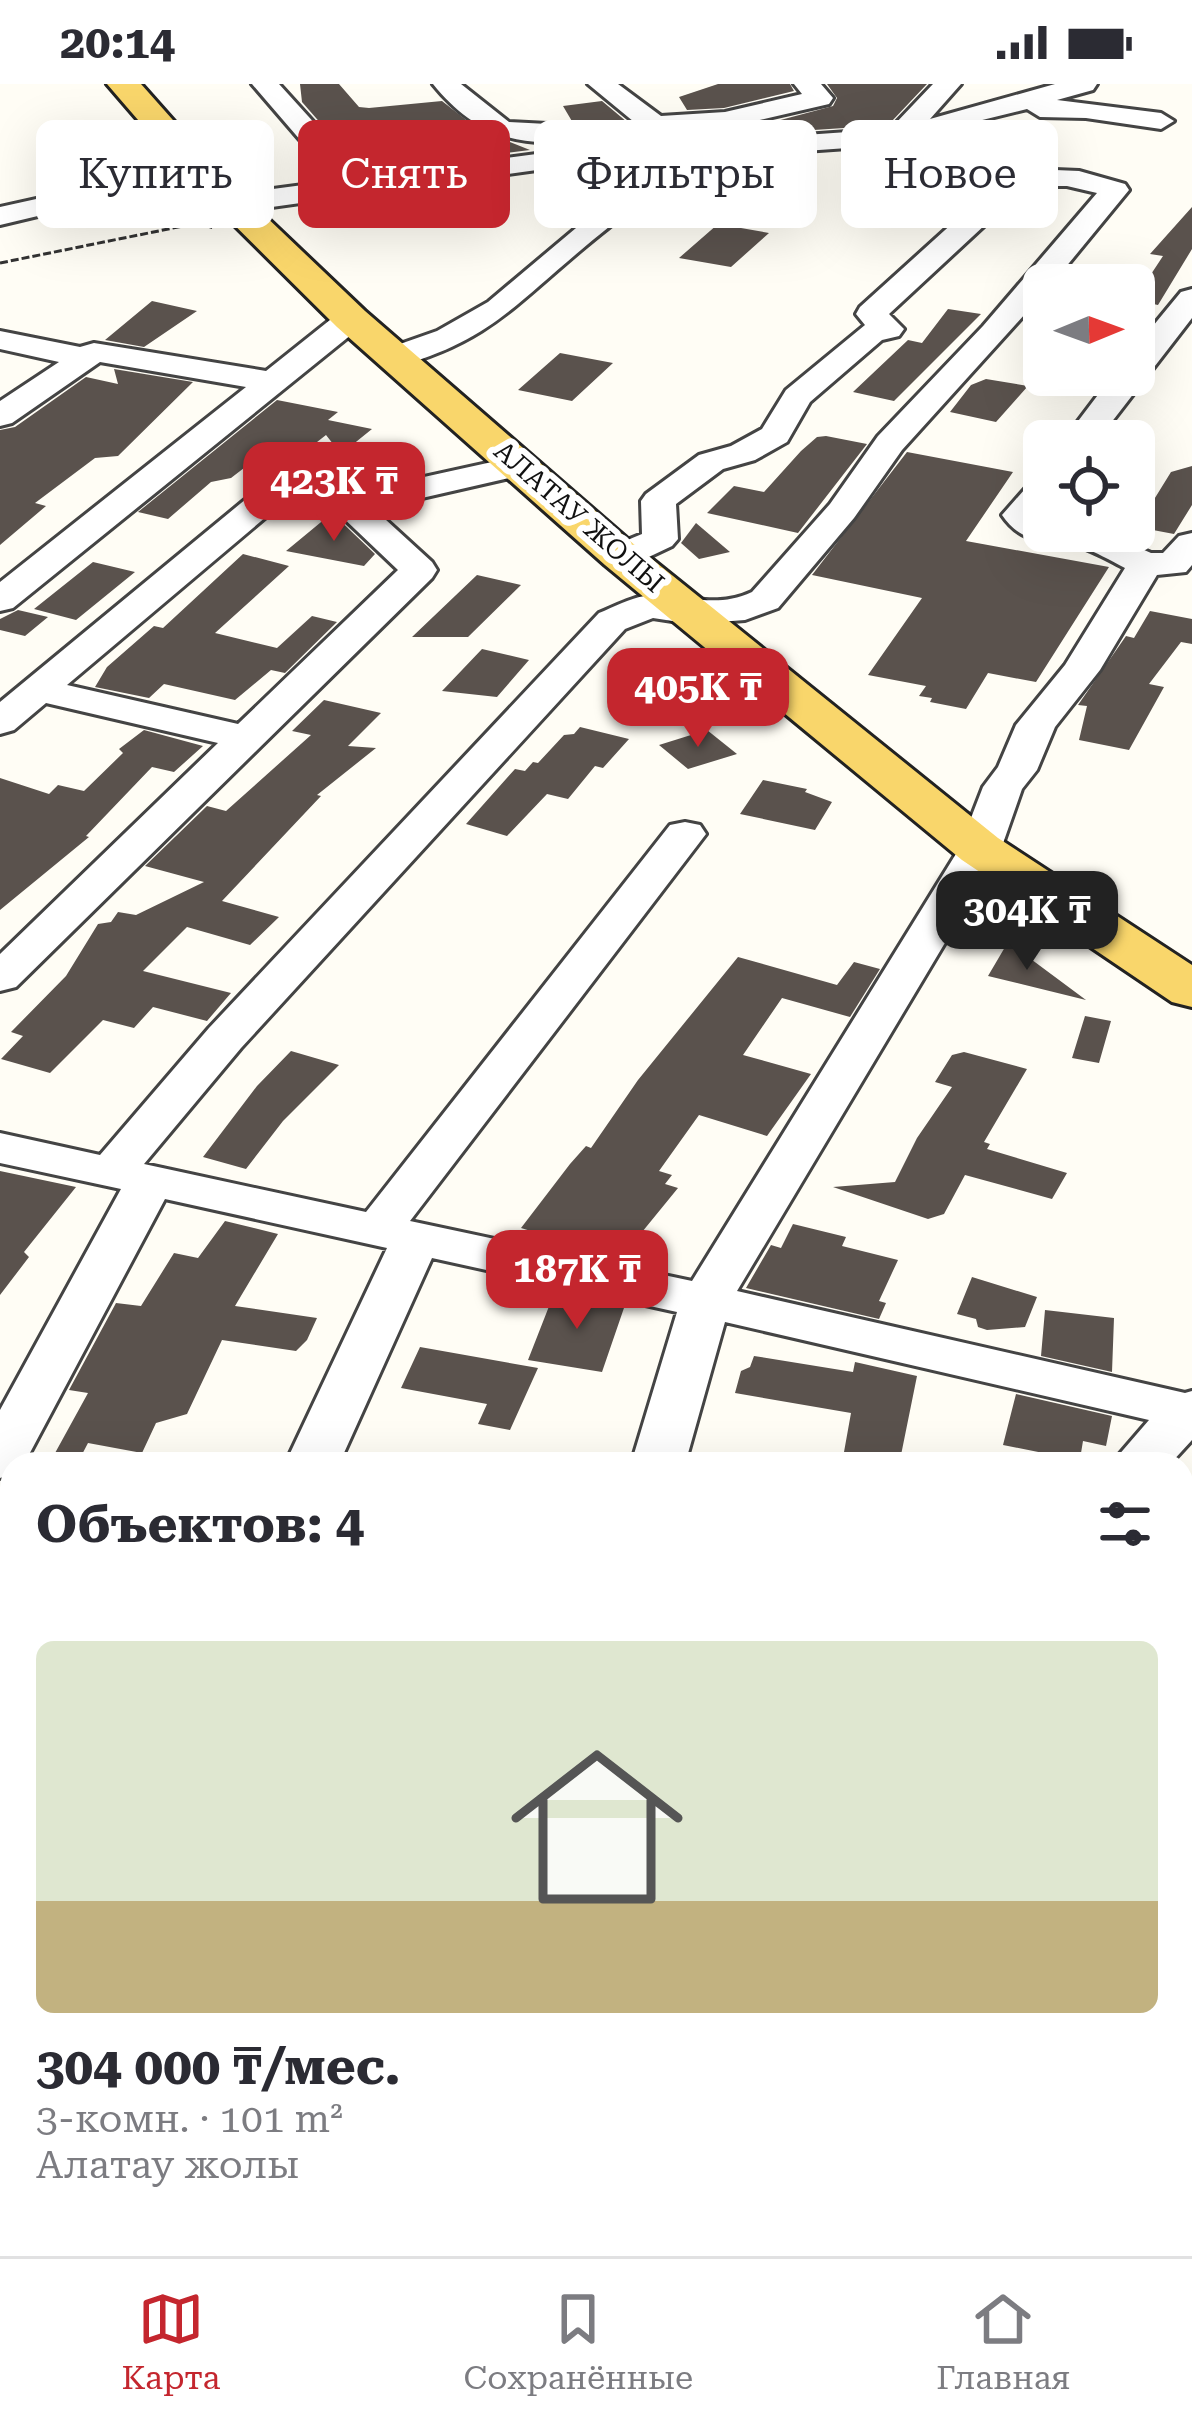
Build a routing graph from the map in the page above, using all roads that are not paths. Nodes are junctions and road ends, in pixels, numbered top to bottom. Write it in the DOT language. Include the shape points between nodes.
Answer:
graph roads {
  1 [pos="123,84"];
  2 [pos="265,84"];
  3 [pos="446,84"];
  4 [pos="601,84"];
  5 [pos="806,84"];
  6 [pos="949,84"];
  7 [pos="1084,84"];
  8 [pos="994,112"];
  9 [pos="148,120"];
  10 [pos="648,120"];
  11 [pos="725,120"];
  12 [pos="915,120"];
  13 [pos="956,120"];
  14 [pos="298,121"];
  15 [pos="1162,121"];
  16 [pos="534,135"];
  17 [pos="510,136"];
  18 [pos="518,136"];
  19 [pos="841,141"];
  20 [pos="274,198"];
  21 [pos="36,208"];
  22 [pos="0,216"];
  23 [pos="36,221"];
  24 [pos="260,228"];
  25 [pos="591,228"];
  26 [pos="0,230"];
  27 [pos="1192,298"];
  28 [pos="351,319"];
  29 [pos="0,340"];
  30 [pos="1155,344"];
  31 [pos="82,357"];
  32 [pos="394,357"];
  33 [pos="271,382"];
  34 [pos="1114,396"];
  35 [pos="0,416"];
  36 [pos="1096,420"];
  37 [pos="519,466"];
  38 [pos="350,504"];
  39 [pos="1192,544"];
  40 [pos="1122,552"];
  41 [pos="621,556"];
  42 [pos="1145,564"];
  43 [pos="0,600"];
  44 [pos="692,613"];
  45 [pos="37,690"];
  46 [pos="0,722"];
  47 [pos="246,738"];
  48 [pos="685,834"];
  49 [pos="980,849"];
  50 [pos="0,979"];
  51 [pos="1192,990"];
  52 [pos="0,1148"];
  53 [pos="132,1175"];
  54 [pos="398,1232"];
  55 [pos="706,1300"];
  56 [pos="1190,1410"];
  57 [pos="3,1452"];
  58 [pos="316,1452"];
  59 [pos="662,1452"];
  60 [pos="1150,1452"];
  1 -- 9 [label="main road, АЛАТАУ ЖОЛЫ"];
  2 -- 14 [label="street"];
  3 -- 18 [label="street"];
  4 -- 10 [label="street"];
  5 -- 11 [label="street" via="820,98"];
  6 -- 12 [label="street"];
  7 -- 8 [label="street"];
  8 -- 13 [label="street"];
  8 -- 15 [label="street" via="1081,108"];
  16 -- 18 [label="street"];
  17 -- 18 [label="street"];
  19 -- 20 [label="street" via="544,161"];
  21 -- 22 [label="street"];
  23 -- 26 [label="street"];
  24 -- 28 [label="main road, АЛАТАУ ЖОЛЫ"];
  25 -- 32 [label="street" via="499,309"];
  27 -- 30 [label="street"];
  28 -- 32 [label="main road, АЛАТАУ ЖОЛЫ"];
  28 -- 33 [label="street"];
  29 -- 31 [label="street"];
  31 -- 33 [label="street" via="94,352"];
  31 -- 35 [label="street"];
  32 -- 37 [label="main road, АЛАТАУ ЖОЛЫ"];
  33 -- 43 [label="street"];
  34 -- 36 [label="street"];
  37 -- 38 [label="street"];
  37 -- 41 [label="main road, АЛАТАУ ЖОЛЫ"];
  38 -- 45 [label="street" via="322,479 281,487"];
  38 -- 47 [label="street" via="418,571"];
  39 -- 42 [label="street" via="1173,564"];
  40 -- 42 [label="street"];
  41 -- 44 [label="main road, АЛАТАУ ЖОЛЫ"];
  41 -- 44 [label="street" via="660,539 658,501 677,482 775,435 797,397 871,333 888,329 871,314 1018,179 1086,179 1114,190 890,443 765,600"];
  42 -- 49 [label="street" via="1081,670 1036,725"];
  44 -- 49 [label="main road, АЛАТАУ ЖОЛЫ"];
  44 -- 53 [label="street" via="650,606 612,621 225,1038"];
  45 -- 46 [label="street"];
  45 -- 47 [label="street"];
  47 -- 50 [label="street"];
  48 -- 54 [label="street"];
  49 -- 51 [label="main road, АЛАТАУ ЖОЛЫ"];
  49 -- 55 [label="street"];
  52 -- 53 [label="street"];
  53 -- 54 [label="street"];
  53 -- 57 [label="street"];
  54 -- 55 [label="street"];
  54 -- 58 [label="street"];
  55 -- 56 [label="street"];
  55 -- 59 [label="street"];
  56 -- 60 [label="street"];
}
